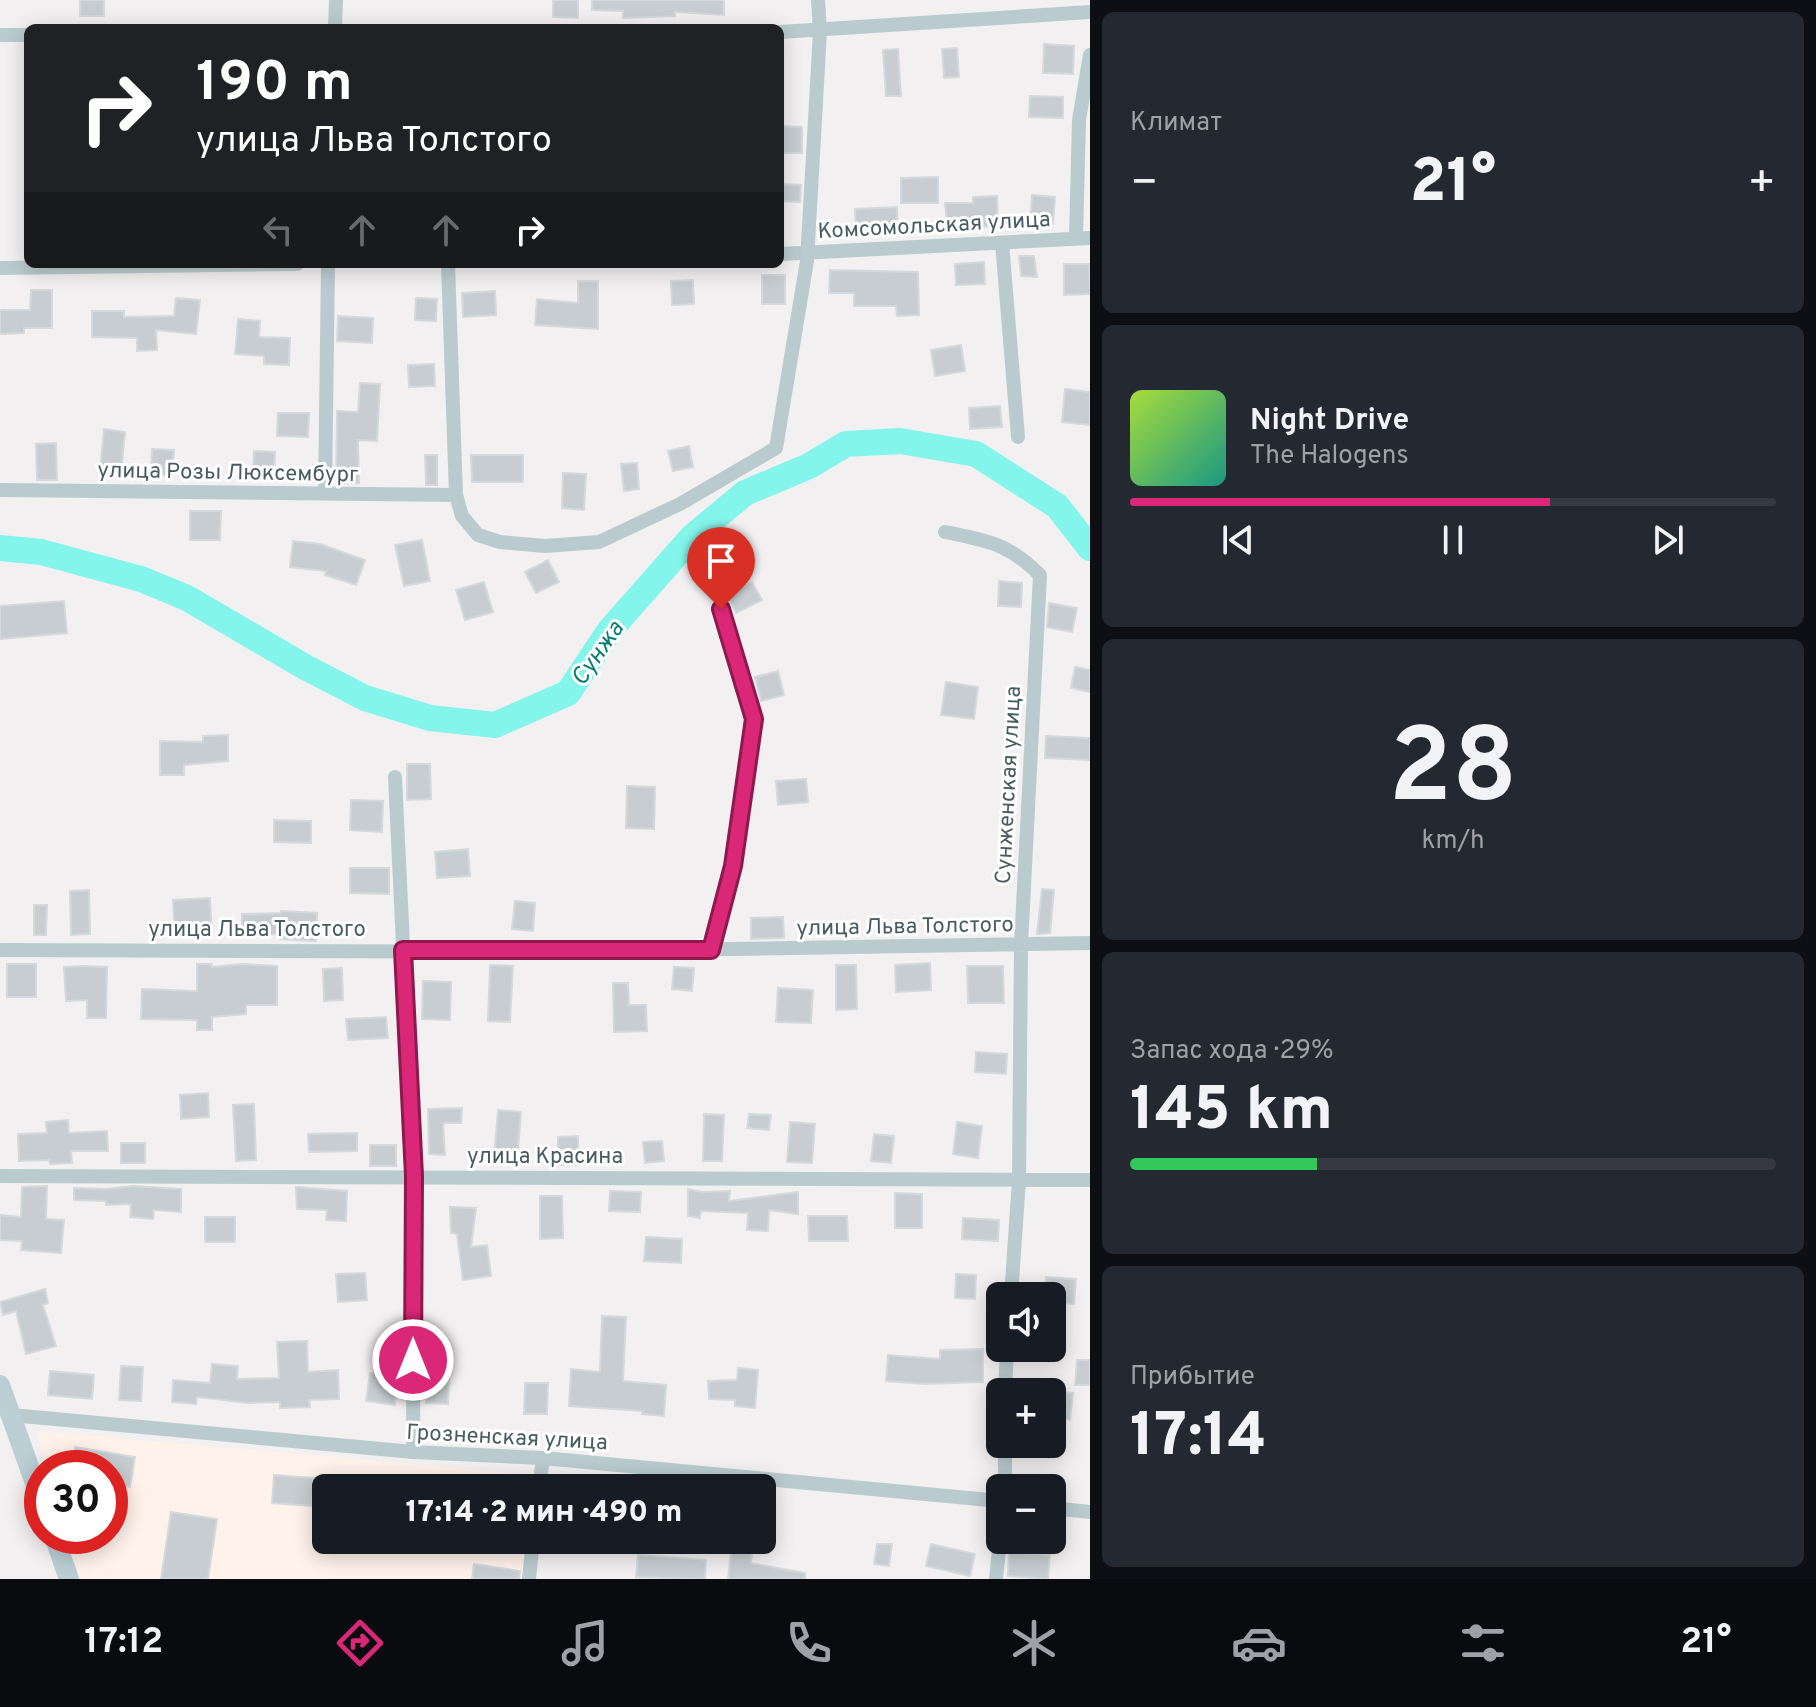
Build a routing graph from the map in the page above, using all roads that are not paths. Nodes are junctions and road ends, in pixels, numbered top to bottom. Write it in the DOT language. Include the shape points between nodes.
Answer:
graph roads {
  1 [pos="336,0"];
  2 [pos="818,0"];
  3 [pos="1090,12"];
  4 [pos="335,24"];
  5 [pos="820,31"];
  6 [pos="784,32"];
  7 [pos="0,35"];
  8 [pos="24,35"];
  9 [pos="1090,55"];
  10 [pos="1083,238"];
  11 [pos="1002,243"];
  12 [pos="808,253"];
  13 [pos="784,254"];
  14 [pos="0,268"];
  15 [pos="24,268"];
  16 [pos="328,268"];
  17 [pos="448,268"];
  18 [pos="1018,437"];
  19 [pos="0,490"];
  20 [pos="325,494"];
  21 [pos="456,495"];
  22 [pos="945,532"];
  23 [pos="721,609"];
  24 [pos="395,777"];
  25 [pos="1090,943"];
  26 [pos="1021,945"];
  27 [pos="0,950"];
  28 [pos="403,950"];
  29 [pos="711,950"];
  30 [pos="0,1176"];
  31 [pos="414,1176"];
  32 [pos="1019,1180"];
  33 [pos="1090,1180"];
  34 [pos="1012,1282"];
  35 [pos="0,1385"];
  36 [pos="11,1415"];
  37 [pos="24,1452"];
  38 [pos="413,1452"];
  39 [pos="543,1458"];
  40 [pos="541,1474"];
  41 [pos="986,1500"];
  42 [pos="1066,1509"];
  43 [pos="1090,1512"];
  44 [pos="60,1554"];
  45 [pos="532,1554"];
  46 [pos="999,1554"];
  47 [pos="69,1579"];
  48 [pos="529,1579"];
  49 [pos="996,1579"];
  1 -- 4 [label="street"];
  2 -- 5 [label="street"];
  3 -- 5 [label="street"];
  5 -- 6 [label="street"];
  5 -- 12 [label="street"];
  7 -- 8 [label="street"];
  9 -- 10 [label="street" via="1079,120"];
  10 -- 11 [label="street, Комсомольская улица"];
  11 -- 12 [label="street, Комсомольская улица"];
  11 -- 18 [label="street"];
  12 -- 13 [label="street, Комсомольская улица"];
  12 -- 21 [label="street" via="776,448 680,504 599,542 545,546 478,535 462,516"];
  14 -- 15 [label="street"];
  16 -- 20 [label="street"];
  17 -- 21 [label="street"];
  19 -- 20 [label="street, улица Розы Люксембург"];
  20 -- 21 [label="street, улица Розы Люксембург"];
  22 -- 26 [label="street, Сунженская улица" via="1019,554 1040,575"];
  23 -- 29 [label="street" via="754,719 733,866"];
  24 -- 28 [label="street"];
  25 -- 26 [label="street, улица Льва Толстого"];
  26 -- 29 [label="street, улица Льва Толстого"];
  26 -- 32 [label="street, Сунженская улица"];
  27 -- 28 [label="street, улица Льва Толстого"];
  28 -- 29 [label="street, улица Льва Толстого"];
  28 -- 31 [label="street"];
  30 -- 31 [label="street, улица Красина"];
  31 -- 32 [label="street, улица Красина"];
  31 -- 38 [label="street"];
  32 -- 33 [label="street, улица Красина"];
  32 -- 34 [label="street, Сунженская улица"];
  35 -- 36 [label="street"];
  36 -- 37 [label="street"];
  36 -- 38 [label="street, Грозненская улица"];
  38 -- 39 [label="street, Грозненская улица"];
  39 -- 40 [label="street"];
  39 -- 41 [label="street, Грозненская улица"];
  42 -- 43 [label="street"];
  44 -- 47 [label="street"];
  45 -- 48 [label="street"];
  46 -- 49 [label="street"];
}
